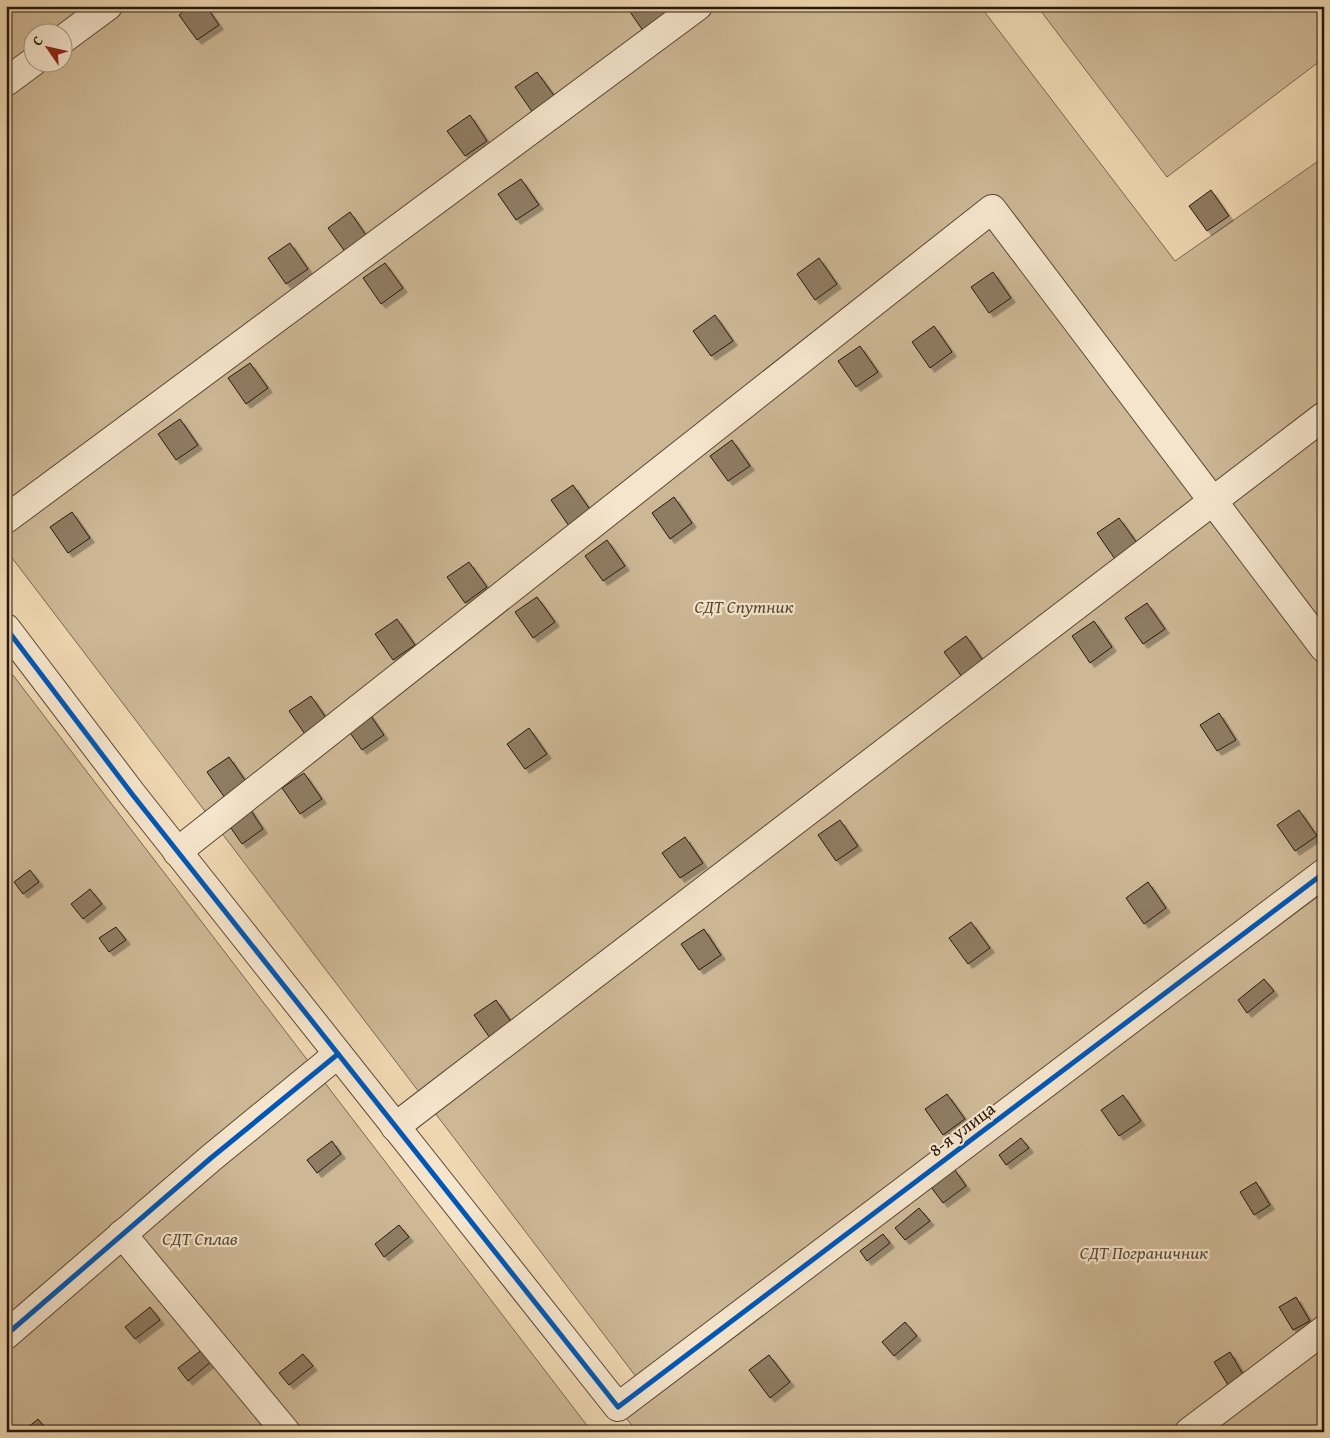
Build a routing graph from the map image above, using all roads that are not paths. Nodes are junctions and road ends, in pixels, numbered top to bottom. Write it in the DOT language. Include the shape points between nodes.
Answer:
graph roads {
  1 [pos="108,6"];
  2 [pos="698,6"];
  3 [pos="72,33"];
  4 [pos="22,70"];
  5 [pos="6,82"];
  6 [pos="1324,416"];
  7 [pos="1213,501"];
  8 [pos="6,519"];
  9 [pos="6,628"];
  10 [pos="1324,648"];
  11 [pos="177,852"];
  12 [pos="1324,873"];
  13 [pos="338,1054"];
  14 [pos="395,1127"];
  15 [pos="122,1234"];
  16 [pos="1324,1330"];
  17 [pos="6,1335"];
  18 [pos="286,1432"];
  19 [pos="1189,1432"];
  1 -- 3 [label="street"];
  2 -- 8 [label="street"];
  4 -- 5 [label="street"];
  6 -- 7 [label="street"];
  7 -- 10 [label="street"];
  7 -- 11 [label="street" via="992,208"];
  7 -- 14 [label="street"];
  9 -- 11 [label="street"];
  11 -- 13 [label="street"];
  12 -- 14 [label="street, 8-я улица" via="618,1407"];
  13 -- 14 [label="street"];
  13 -- 15 [label="street"];
  15 -- 17 [label="street"];
  15 -- 18 [label="street"];
  16 -- 19 [label="street"];
}
